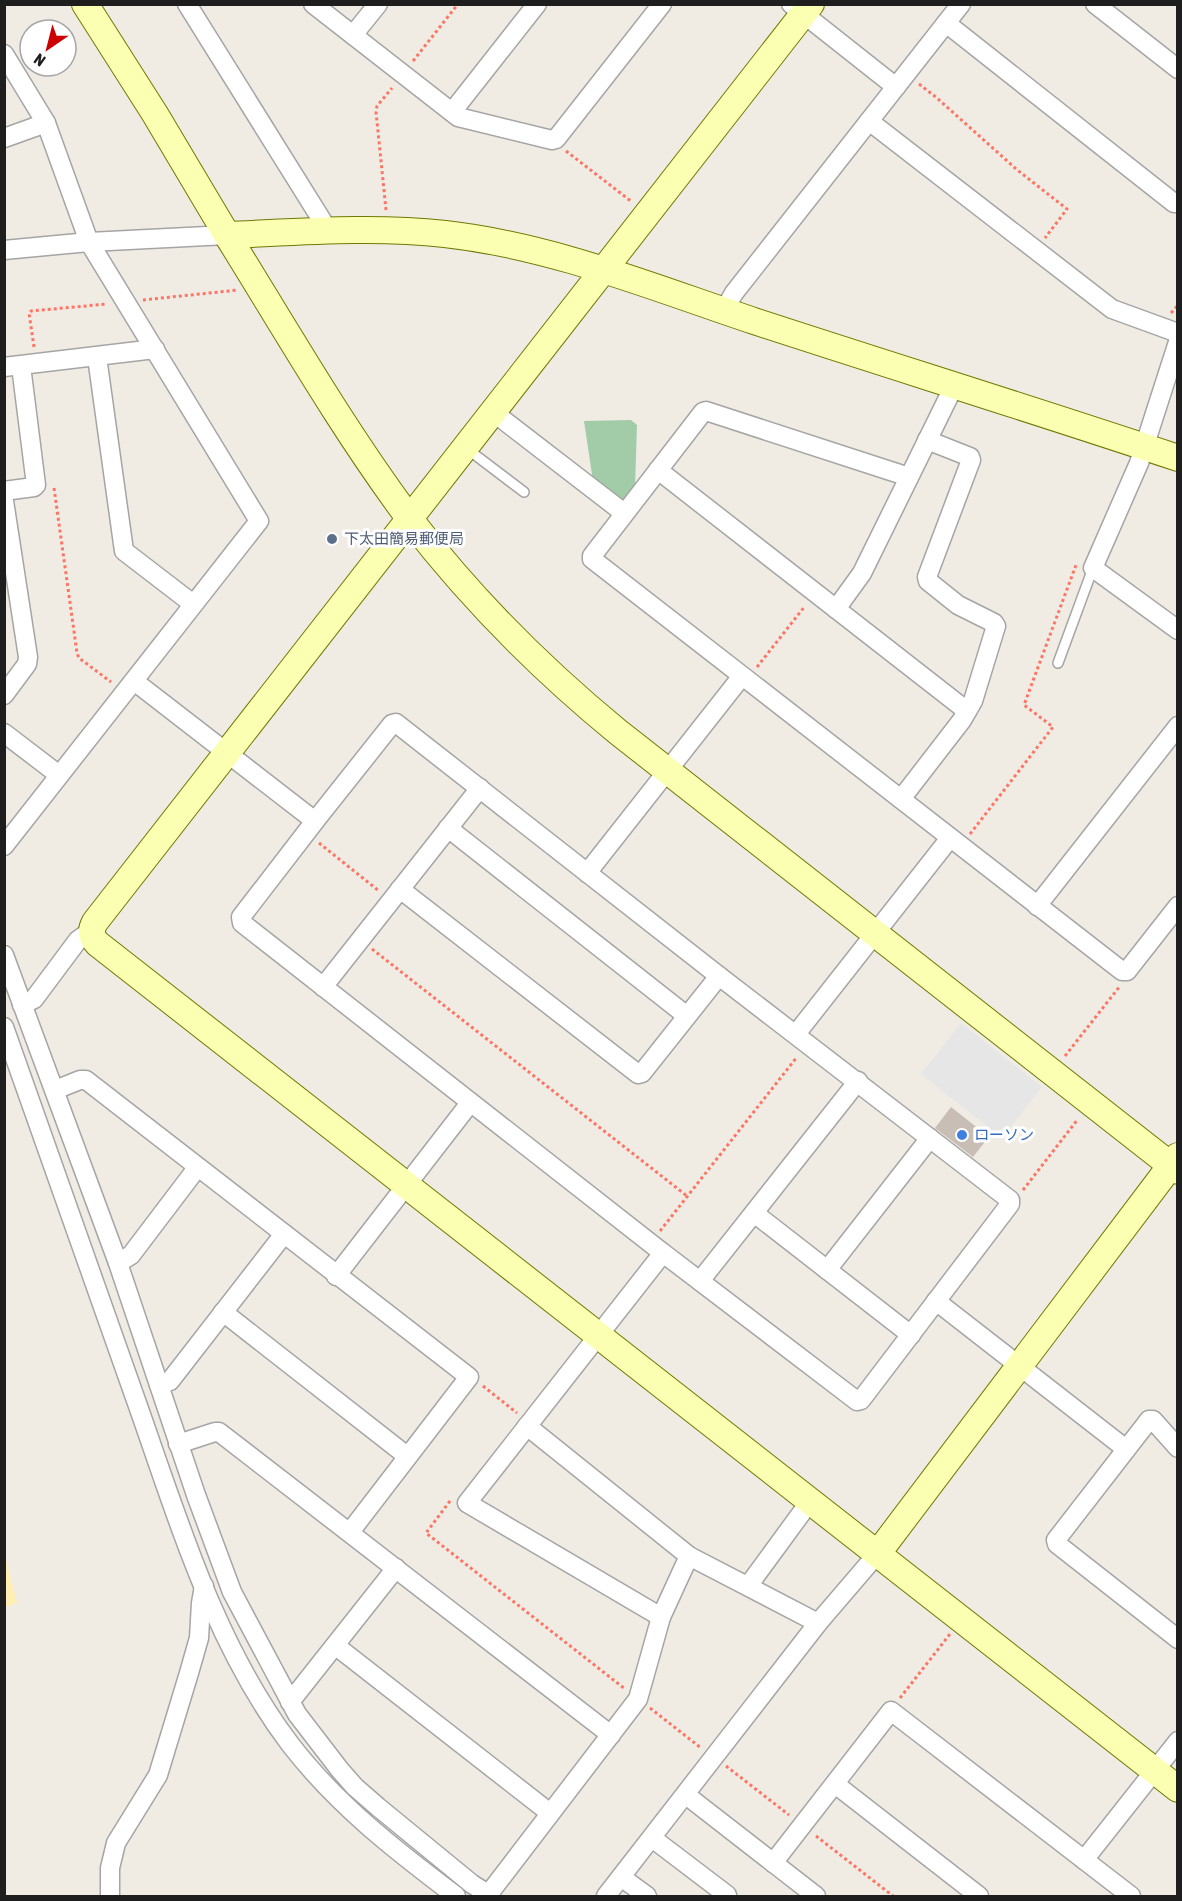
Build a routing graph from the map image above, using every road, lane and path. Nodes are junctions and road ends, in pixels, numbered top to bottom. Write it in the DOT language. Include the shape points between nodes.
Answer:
graph roads {
  1 [pos="85,4"];
  2 [pos="187,4"];
  3 [pos="313,4"];
  4 [pos="378,4"];
  5 [pos="458,4"];
  6 [pos="537,4"];
  7 [pos="662,4"];
  8 [pos="961,4"];
  9 [pos="1095,4"];
  10 [pos="802,8"];
  11 [pos="946,22"];
  12 [pos="353,35"];
  13 [pos="4,54"];
  14 [pos="1178,69"];
  15 [pos="403,74"];
  16 [pos="901,80"];
  17 [pos="452,112"];
  18 [pos="869,121"];
  19 [pos="46,123"];
  20 [pos="4,138"];
  21 [pos="554,140"];
  22 [pos="1178,202"];
  23 [pos="637,206"];
  24 [pos="387,218"];
  25 [pos="326,231"];
  26 [pos="227,235"];
  27 [pos="89,242"];
  28 [pos="1053,244"];
  29 [pos="4,250"];
  30 [pos="604,269"];
  31 [pos="243,290"];
  32 [pos="126,302"];
  33 [pos="1178,305"];
  34 [pos="1162,309"];
  35 [pos="724,310"];
  36 [pos="1178,333"];
  37 [pos="1178,342"];
  38 [pos="155,349"];
  39 [pos="97,357"];
  40 [pos="20,365"];
  41 [pos="954,386"];
  42 [pos="493,412"];
  43 [pos="927,440"];
  44 [pos="1145,447"];
  45 [pos="466,448"];
  46 [pos="1178,458"];
  47 [pos="658,470"];
  48 [pos="909,477"];
  49 [pos="52,479"];
  50 [pos="4,491"];
  51 [pos="524,492"];
  52 [pos="4,501"];
  53 [pos="624,513"];
  54 [pos="410,519"];
  55 [pos="1087,562"];
  56 [pos="816,593"];
  57 [pos="193,604"];
  58 [pos="836,609"];
  59 [pos="1178,630"];
  60 [pos="1058,663"];
  61 [pos="744,678"];
  62 [pos="129,686"];
  63 [pos="4,695"];
  64 [pos="967,711"];
  65 [pos="1178,726"];
  66 [pos="4,733"];
  67 [pos="227,753"];
  68 [pos="667,771"];
  69 [pos="59,775"];
  70 [pos="480,789"];
  71 [pos="901,799"];
  72 [pos="315,821"];
  73 [pos="448,828"];
  74 [pos="955,842"];
  75 [pos="4,846"];
  76 [pos="587,873"];
  77 [pos="400,889"];
  78 [pos="1037,906"];
  79 [pos="1178,906"];
  80 [pos="91,933"];
  81 [pos="875,934"];
  82 [pos="371,948"];
  83 [pos="4,955"];
  84 [pos="1124,971"];
  85 [pos="718,976"];
  86 [pos="323,987"];
  87 [pos="22,1005"];
  88 [pos="687,1016"];
  89 [pos="4,1027"];
  90 [pos="802,1039"];
  91 [pos="1062,1060"];
  92 [pos="858,1081"];
  93 [pos="55,1090"];
  94 [pos="470,1103"];
  95 [pos="1078,1119"];
  96 [pos="930,1137"];
  97 [pos="1175,1164"];
  98 [pos="197,1168"];
  99 [pos="407,1185"];
  100 [pos="687,1196"];
  101 [pos="1010,1204"];
  102 [pos="754,1213"];
  103 [pos="284,1234"];
  104 [pos="657,1248"];
  105 [pos="118,1263"];
  106 [pos="827,1270"];
  107 [pos="336,1276"];
  108 [pos="700,1281"];
  109 [pos="936,1301"];
  110 [pos="223,1312"];
  111 [pos="599,1334"];
  112 [pos="911,1335"];
  113 [pos="1019,1366"];
  114 [pos="468,1377"];
  115 [pos="159,1385"];
  116 [pos="522,1420"];
  117 [pos="178,1444"];
  118 [pos="1178,1448"];
  119 [pos="1126,1449"];
  120 [pos="407,1456"];
  121 [pos="454,1496"];
  122 [pos="811,1500"];
  123 [pos="350,1532"];
  124 [pos="878,1553"];
  125 [pos="689,1556"];
  126 [pos="396,1568"];
  127 [pos="204,1587"];
  128 [pos="747,1587"];
  129 [pos="661,1617"];
  130 [pos="962,1619"];
  131 [pos="818,1623"];
  132 [pos="1178,1639"];
  133 [pos="336,1646"];
  134 [pos="638,1699"];
  135 [pos="290,1702"];
  136 [pos="891,1711"];
  137 [pos="611,1735"];
  138 [pos="1178,1741"];
  139 [pos="714,1758"];
  140 [pos="1154,1770"];
  141 [pos="835,1784"];
  142 [pos="1178,1789"];
  143 [pos="686,1795"];
  144 [pos="550,1813"];
  145 [pos="652,1838"];
  146 [pos="1084,1860"];
  147 [pos="773,1863"];
  148 [pos="621,1877"];
  149 [pos="727,1895"];
  150 [pos="110,1896"];
  151 [pos="456,1896"];
  152 [pos="489,1896"];
  153 [pos="606,1896"];
  154 [pos="647,1896"];
  155 [pos="816,1896"];
  156 [pos="979,1896"];
  157 [pos="1131,1896"];
  1 -- 26 [label="street"];
  2 -- 25 [label="street"];
  3 -- 12 [label="street"];
  4 -- 12 [label="street"];
  5 -- 15 [label="path"];
  6 -- 17 [label="street"];
  7 -- 21 [label="street"];
  8 -- 11 [label="street"];
  9 -- 14 [label="street"];
  10 -- 16 [label="street"];
  10 -- 30 [label="street"];
  11 -- 16 [label="street"];
  11 -- 22 [label="street" via="1174,203"];
  12 -- 15 [label="street"];
  13 -- 19 [label="street"];
  15 -- 17 [label="street"];
  15 -- 24 [label="path" via="376,112"];
  16 -- 18 [label="street"];
  16 -- 28 [label="path" via="937,98 1066,209 1045,238"];
  17 -- 21 [label="street" via="458,117"];
  18 -- 35 [label="street"];
  18 -- 36 [label="street" via="1112,309"];
  19 -- 20 [label="street"];
  19 -- 27 [label="street"];
  21 -- 23 [label="path"];
  25 -- 26 [label="street"];
  25 -- 30 [label="street" via="445,234"];
  26 -- 27 [label="street"];
  26 -- 54 [label="street" via="371,465"];
  27 -- 29 [label="street"];
  27 -- 32 [label="street"];
  30 -- 35 [label="street"];
  30 -- 42 [label="street"];
  31 -- 32 [label="path"];
  32 -- 38 [label="street"];
  32 -- 40 [label="path" via="31,311"];
  33 -- 34 [label="path" via="1171,314"];
  35 -- 41 [label="street"];
  37 -- 44 [label="street"];
  38 -- 39 [label="street"];
  38 -- 57 [label="street" via="259,521"];
  39 -- 40 [label="street"];
  39 -- 57 [label="street" via="124,551"];
  40 -- 50 [label="street" via="36,485"];
  41 -- 43 [label="street"];
  41 -- 44 [label="street"];
  42 -- 45 [label="street"];
  42 -- 53 [label="street"];
  43 -- 48 [label="street"];
  43 -- 64 [label="street" via="971,460 928,581 958,605 996,626"];
  44 -- 46 [label="street"];
  44 -- 55 [label="street"];
  45 -- 51 [label="lane"];
  45 -- 54 [label="street"];
  47 -- 48 [label="street" via="706,411"];
  47 -- 53 [label="street"];
  47 -- 56 [label="street"];
  48 -- 58 [label="street" via="862,573"];
  49 -- 62 [label="path" via="77,653 79,658"];
  52 -- 63 [label="street" via="28,657"];
  53 -- 61 [label="street" via="592,558"];
  54 -- 67 [label="street"];
  54 -- 68 [label="street" via="474,596 534,659"];
  55 -- 59 [label="street"];
  55 -- 60 [label="lane"];
  55 -- 74 [label="path" via="1024,705 1053,727"];
  56 -- 58 [label="street"];
  56 -- 61 [label="path"];
  57 -- 62 [label="street"];
  58 -- 64 [label="street"];
  61 -- 68 [label="street"];
  61 -- 71 [label="street"];
  62 -- 67 [label="street"];
  62 -- 69 [label="street"];
  64 -- 71 [label="street"];
  65 -- 78 [label="street"];
  66 -- 69 [label="street"];
  67 -- 72 [label="street"];
  67 -- 80 [label="street" via="95,922"];
  68 -- 76 [label="street"];
  68 -- 81 [label="street"];
  69 -- 75 [label="street"];
  70 -- 72 [label="street" via="396,723"];
  70 -- 73 [label="street"];
  70 -- 76 [label="street"];
  71 -- 74 [label="street"];
  72 -- 86 [label="street" via="241,917 242,923"];
  73 -- 77 [label="street"];
  73 -- 88 [label="street"];
  74 -- 78 [label="street"];
  74 -- 81 [label="street"];
  76 -- 85 [label="street"];
  77 -- 86 [label="street"];
  77 -- 88 [label="street" via="638,1074"];
  78 -- 84 [label="street"];
  79 -- 84 [label="street"];
  80 -- 87 [label="street" via="78,940 34,999"];
  80 -- 99 [label="street" via="98,944"];
  81 -- 90 [label="street"];
  81 -- 97 [label="street"];
  82 -- 100 [label="path"];
  83 -- 87 [label="street"];
  84 -- 91 [label="path" via="1124,981"];
  85 -- 88 [label="street"];
  85 -- 90 [label="street"];
  86 -- 94 [label="street"];
  87 -- 93 [label="street"];
  89 -- 127 [label="street"];
  90 -- 92 [label="street"];
  90 -- 100 [label="path"];
  92 -- 96 [label="street"];
  92 -- 102 [label="street"];
  93 -- 98 [label="street" via="86,1080"];
  93 -- 105 [label="street"];
  94 -- 99 [label="street"];
  94 -- 104 [label="street"];
  95 -- 101 [label="path"];
  96 -- 101 [label="street" via="1011,1200"];
  96 -- 106 [label="street"];
  97 -- 113 [label="street"];
  98 -- 103 [label="street"];
  98 -- 105 [label="street" via="131,1255"];
  99 -- 107 [label="street"];
  99 -- 111 [label="street"];
  100 -- 104 [label="path"];
  101 -- 109 [label="street"];
  102 -- 106 [label="street"];
  102 -- 108 [label="street"];
  103 -- 107 [label="street"];
  103 -- 110 [label="street"];
  104 -- 108 [label="street"];
  104 -- 111 [label="street"];
  105 -- 115 [label="street"];
  106 -- 112 [label="street"];
  107 -- 114 [label="street"];
  108 -- 112 [label="street" via="857,1401"];
  109 -- 112 [label="street"];
  109 -- 113 [label="street"];
  110 -- 115 [label="street" via="170,1381"];
  110 -- 120 [label="street"];
  111 -- 116 [label="street"];
  111 -- 122 [label="street"];
  113 -- 119 [label="street"];
  113 -- 124 [label="street"];
  114 -- 116 [label="path"];
  114 -- 120 [label="street"];
  115 -- 117 [label="street"];
  116 -- 125 [label="street"];
  116 -- 129 [label="street" via="467,1503"];
  117 -- 123 [label="street" via="219,1432"];
  117 -- 135 [label="street" via="232,1592"];
  118 -- 119 [label="street" via="1149,1420"];
  119 -- 132 [label="street" via="1056,1540 1057,1544"];
  120 -- 123 [label="street"];
  121 -- 134 [label="path" via="426,1533"];
  122 -- 124 [label="street"];
  122 -- 128 [label="street"];
  123 -- 126 [label="street"];
  124 -- 130 [label="street"];
  124 -- 131 [label="street"];
  125 -- 128 [label="street"];
  125 -- 129 [label="street"];
  126 -- 133 [label="street"];
  126 -- 137 [label="street"];
  127 -- 150 [label="street" via="192,1663 158,1775 116,1843 110,1868"];
  127 -- 151 [label="street" via="249,1679 307,1766 374,1833"];
  128 -- 131 [label="street"];
  129 -- 134 [label="street"];
  130 -- 136 [label="path"];
  130 -- 140 [label="street"];
  131 -- 139 [label="street"];
  133 -- 135 [label="street"];
  133 -- 144 [label="street"];
  134 -- 137 [label="street"];
  134 -- 139 [label="path"];
  135 -- 152 [label="street" via="355,1787"];
  136 -- 141 [label="street"];
  136 -- 146 [label="street"];
  137 -- 144 [label="street"];
  138 -- 140 [label="street"];
  139 -- 143 [label="street"];
  140 -- 142 [label="street"];
  140 -- 146 [label="street"];
  141 -- 147 [label="street"];
  141 -- 156 [label="street"];
  143 -- 145 [label="street"];
  143 -- 147 [label="street"];
  144 -- 152 [label="street"];
  145 -- 148 [label="street"];
  145 -- 149 [label="street"];
  146 -- 157 [label="street"];
  147 -- 155 [label="street"];
  148 -- 153 [label="street"];
  148 -- 154 [label="street"];
}
